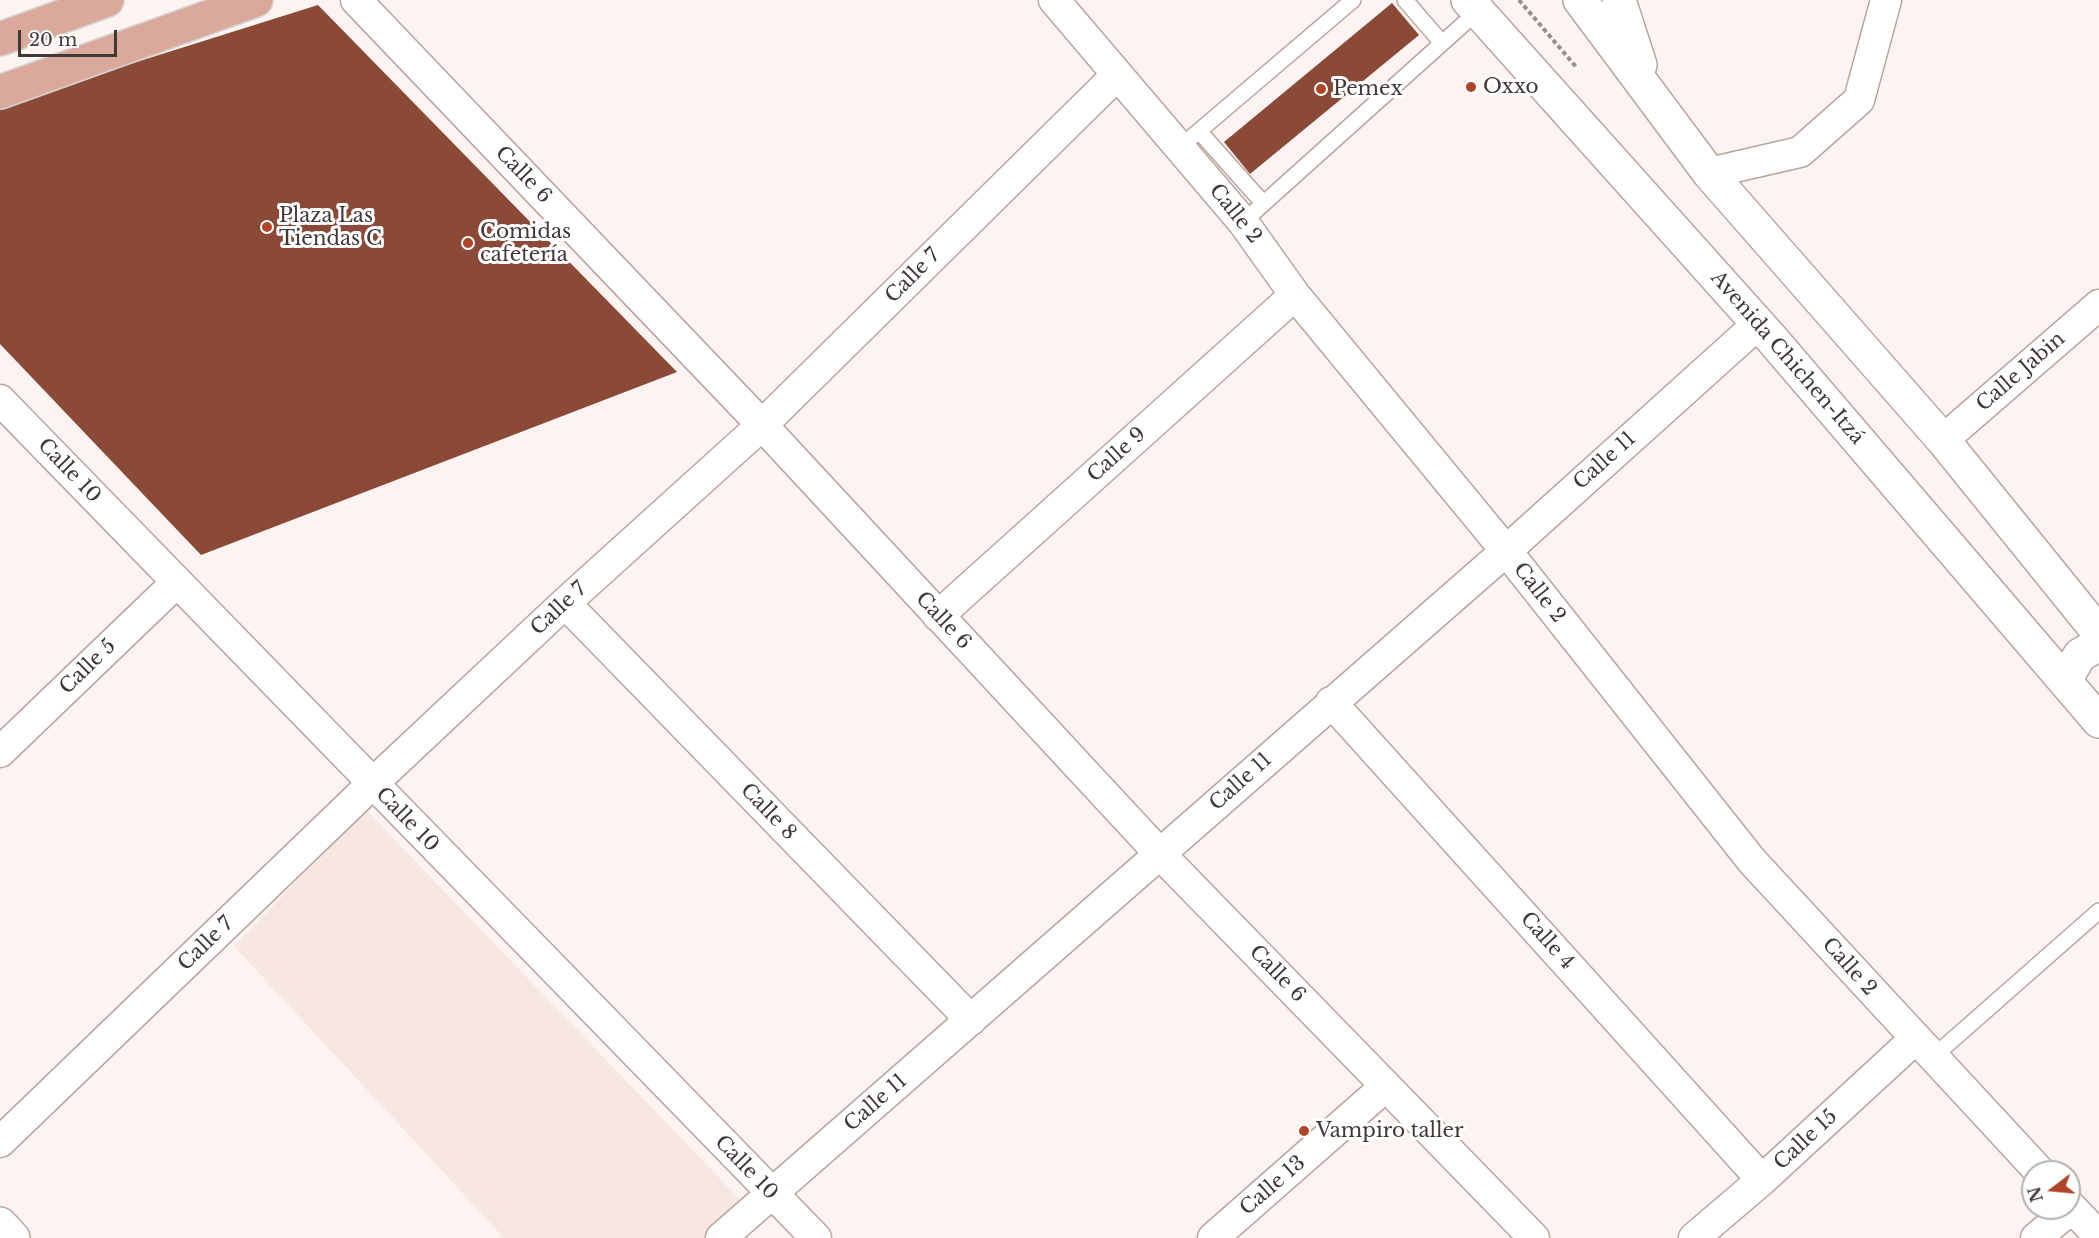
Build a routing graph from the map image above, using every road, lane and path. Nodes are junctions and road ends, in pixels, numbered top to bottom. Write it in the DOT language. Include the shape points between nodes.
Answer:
graph roads {
  1 [pos="107,0"];
  2 [pos="256,0"];
  3 [pos="356,0"];
  4 [pos="1054,0"];
  5 [pos="1353,0"];
  6 [pos="1405,0"];
  7 [pos="1580,0"];
  8 [pos="1619,0"];
  9 [pos="1886,0"];
  10 [pos="1473,5"];
  11 [pos="0,39"];
  12 [pos="1442,43"];
  13 [pos="1117,75"];
  14 [pos="1648,90"];
  15 [pos="0,92"];
  16 [pos="1189,139"];
  17 [pos="1709,173"];
  18 [pos="1253,213"];
  19 [pos="1295,295"];
  20 [pos="2099,305"];
  21 [pos="1758,324"];
  22 [pos="0,400"];
  23 [pos="762,425"];
  24 [pos="1943,440"];
  25 [pos="1506,551"];
  26 [pos="177,582"];
  27 [pos="565,603"];
  28 [pos="938,616"];
  29 [pos="2099,633"];
  30 [pos="2099,644"];
  31 [pos="2065,680"];
  32 [pos="1331,702"];
  33 [pos="2099,721"];
  34 [pos="0,752"];
  35 [pos="372,784"];
  36 [pos="1160,854"];
  37 [pos="2099,911"];
  38 [pos="971,1020"];
  39 [pos="1924,1048"];
  40 [pos="1386,1086"];
  41 [pos="0,1142"];
  42 [pos="2029,1160"];
  43 [pos="1762,1180"];
  44 [pos="771,1194"];
  45 [pos="2081,1217"];
  46 [pos="2055,1220"];
  47 [pos="0,1224"];
  48 [pos="2099,1236"];
  49 [pos="13,1238"];
  50 [pos="721,1238"];
  51 [pos="816,1238"];
  52 [pos="1213,1238"];
  53 [pos="1534,1238"];
  54 [pos="1694,1238"];
  55 [pos="2036,1238"];
  1 -- 11 [label="main road"];
  2 -- 15 [label="main road"];
  3 -- 23 [label="street, Calle 6"];
  4 -- 13 [label="street, Calle 2"];
  5 -- 16 [label="lane"];
  6 -- 12 [label="lane"];
  7 -- 14 [label="main road"];
  8 -- 14 [label="main road"];
  9 -- 17 [label="street" via="1859,100 1800,152"];
  10 -- 12 [label="lane"];
  10 -- 21 [label="main road, Avenida Chichen-Itzá"];
  12 -- 18 [label="lane"];
  13 -- 16 [label="street, Calle 2"];
  13 -- 23 [label="street, Calle 7"];
  14 -- 17 [label="main road"];
  16 -- 18 [label="street, Calle 2"];
  17 -- 24 [label="main road"];
  18 -- 19 [label="street, Calle 2"];
  19 -- 25 [label="street, Calle 2"];
  19 -- 28 [label="street, Calle 9"];
  20 -- 24 [label="street, Calle Jabin"];
  21 -- 25 [label="street, Calle 11"];
  21 -- 31 [label="main road, Avenida Chichen-Itzá"];
  22 -- 26 [label="street, Calle 10"];
  23 -- 27 [label="street, Calle 7"];
  23 -- 28 [label="street, Calle 6"];
  24 -- 29 [label="main road"];
  25 -- 32 [label="street, Calle 11"];
  25 -- 39 [label="street, Calle 2" via="1752,861"];
  26 -- 34 [label="street, Calle 5"];
  26 -- 35 [label="street, Calle 10"];
  27 -- 35 [label="street, Calle 7"];
  27 -- 38 [label="street, Calle 8"];
  28 -- 36 [label="street, Calle 6"];
  30 -- 31 [label="main road" via="2080,654"];
  31 -- 33 [label="main road, Avenida Chichen-Itzá"];
  32 -- 36 [label="street, Calle 11"];
  32 -- 43 [label="street, Calle 4"];
  35 -- 41 [label="street, Calle 7"];
  35 -- 44 [label="street, Calle 10"];
  36 -- 38 [label="street, Calle 11"];
  36 -- 40 [label="street, Calle 6"];
  37 -- 39 [label="lane"];
  38 -- 44 [label="street, Calle 11"];
  39 -- 42 [label="street, Calle 2"];
  39 -- 43 [label="street, Calle 15"];
  40 -- 52 [label="street, Calle 13"];
  40 -- 53 [label="street, Calle 6"];
  43 -- 54 [label="street, Calle 15"];
  44 -- 50 [label="street, Calle 11"];
  44 -- 51 [label="street, Calle 10"];
  45 -- 48 [label="street"];
  46 -- 55 [label="street"];
  47 -- 49 [label="main road"];
}
